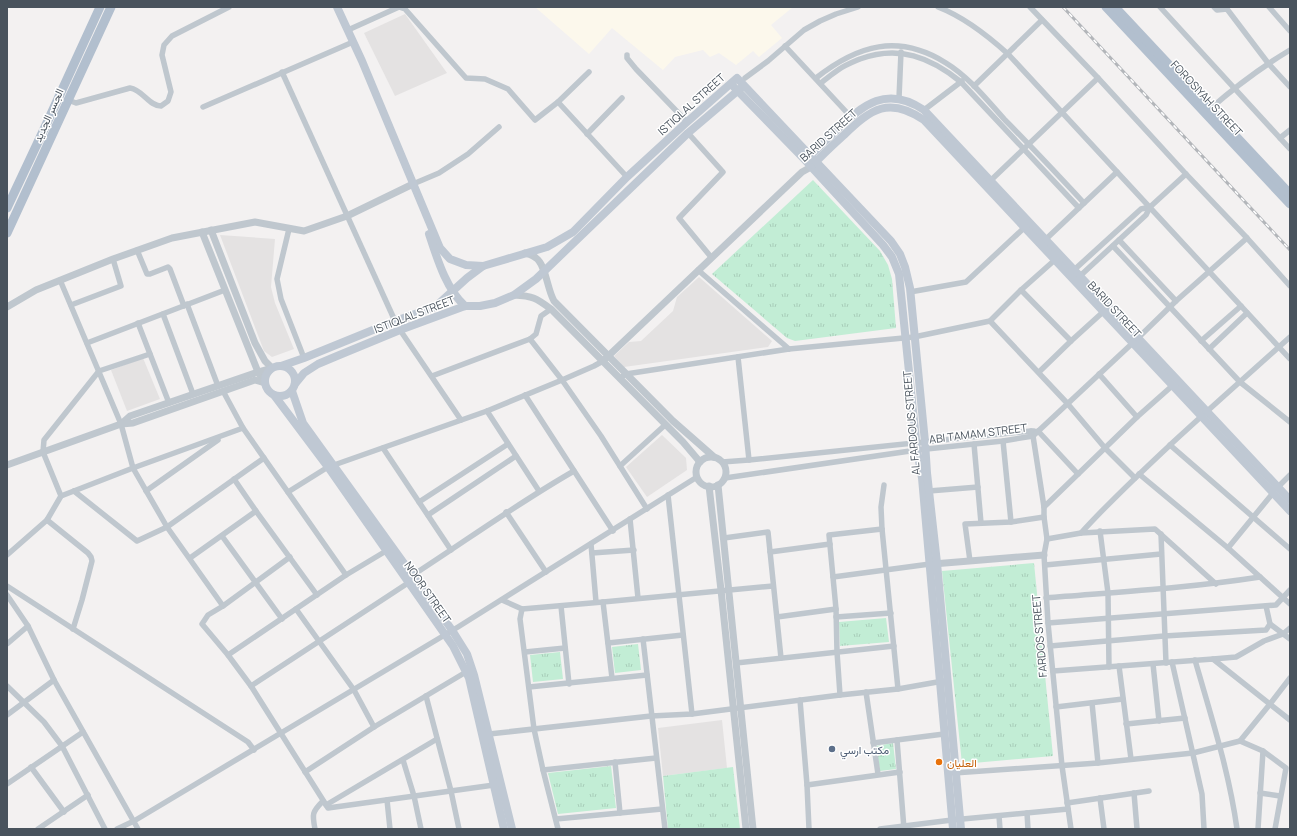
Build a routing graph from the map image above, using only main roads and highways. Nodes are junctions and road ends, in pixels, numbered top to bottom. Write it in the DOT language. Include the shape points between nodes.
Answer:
graph roads {
  1 [pos="100,7"];
  2 [pos="111,7"];
  3 [pos="337,7"];
  4 [pos="1106,7"];
  5 [pos="1115,7"];
  6 [pos="741,83"];
  7 [pos="731,84"];
  8 [pos="926,115"];
  9 [pos="811,161"];
  10 [pos="987,183"];
  11 [pos="1290,194"];
  12 [pos="422,204"];
  13 [pos="1290,204"];
  14 [pos="7,208"];
  15 [pos="7,233"];
  16 [pos="1057,258"];
  17 [pos="483,266"];
  18 [pos="453,290"];
  19 [pos="465,306"];
  20 [pos="1135,341"];
  21 [pos="281,366"];
  22 [pos="294,387"];
  23 [pos="274,395"];
  24 [pos="1204,414"];
  25 [pos="921,446"];
  26 [pos="331,466"];
  27 [pos="1276,490"];
  28 [pos="1290,500"];
  29 [pos="1290,511"];
  30 [pos="933,564"];
  31 [pos="448,633"];
  32 [pos="944,681"];
  33 [pos="952,773"];
  34 [pos="956,819"];
  35 [pos="504,829"];
  36 [pos="512,829"];
  37 [pos="953,829"];
  38 [pos="961,829"];
  1 -- 14 [label="main road, الجسر الجديد"];
  2 -- 15 [label="main road, الجسر الجديد"];
  3 -- 12 [label="main road"];
  4 -- 13 [label="main road, FOROSIYAH STREET"];
  5 -- 11 [label="main road, FOROSIYAH STREET"];
  6 -- 7 [label="main road, AL FARDOUS STREET"];
  6 -- 9 [label="main road, AL FARDOUS STREET"];
  6 -- 19 [label="main road, ISTIQLAL STREET" via="536,279 514,295 495,303"];
  7 -- 17 [label="main road, ISTIQLAL STREET" via="627,177 573,232 548,247"];
  8 -- 9 [label="main road, BARID STREET" via="905,109 878,110 866,115"];
  8 -- 9 [label="main road, BARID STREET" via="916,104 899,98 871,103 856,112"];
  8 -- 10 [label="main road, BARID STREET"];
  9 -- 25 [label="main road, AL FARDOUS STREET" via="883,245 892,257 899,274 905,337"];
  9 -- 25 [label="main road, AL FARDOUS STREET" via="891,241 900,254 910,292"];
  10 -- 16 [label="main road, BARID STREET" via="1024,228"];
  10 -- 16 [label="main road, BARID STREET" via="1045,240"];
  12 -- 17 [label="main road" via="440,248 450,260 466,265"];
  12 -- 18 [label="main road" via="439,265"];
  16 -- 20 [label="main road, BARID STREET" via="1103,312"];
  16 -- 20 [label="main road, BARID STREET" via="1077,273"];
  17 -- 18 [label="main road, ISTIQLAL STREET"];
  18 -- 19 [label="main road"];
  18 -- 21 [label="main road, ISTIQLAL STREET" via="435,307"];
  19 -- 22 [label="main road, ISTIQLAL STREET" via="318,364 304,373"];
  20 -- 24 [label="main road, BARID STREET"];
  20 -- 24 [label="main road, BARID STREET" via="1172,386"];
  21 -- 22 [label="main road" via="294,374"];
  21 -- 23 [label="main road" via="272,368 266,374 265,383"];
  22 -- 23 [label="main road" via="284,396"];
  22 -- 26 [label="main road, NOOR STREET" via="303,423"];
  23 -- 26 [label="main road, NOOR STREET"];
  24 -- 27 [label="main road, BARID STREET"];
  25 -- 30 [label="main road, AL FARDOUS STREET" via="922,478"];
  25 -- 30 [label="main road, AL FARDOUS STREET" via="929,491"];
  26 -- 31 [label="main road, NOOR STREET" via="408,583"];
  26 -- 31 [label="main road, NOOR STREET" via="413,575"];
  27 -- 28 [label="main road, BARID STREET"];
  27 -- 29 [label="main road, BARID STREET"];
  30 -- 32 [label="main road, AL FARDOUS STREET"];
  31 -- 35 [label="main road, NOOR STREET" via="469,678"];
  31 -- 36 [label="main road, NOOR STREET" via="466,654 474,675"];
  32 -- 33 [label="main road, AL FARDOUS STREET"];
  32 -- 33 [label="main road, AL FARDOUS STREET" via="944,734"];
  33 -- 34 [label="main road, AL FARDOUS STREET"];
  34 -- 37 [label="main road, AL FARDOUS STREET"];
  34 -- 38 [label="main road, AL FARDOUS STREET"];
}
